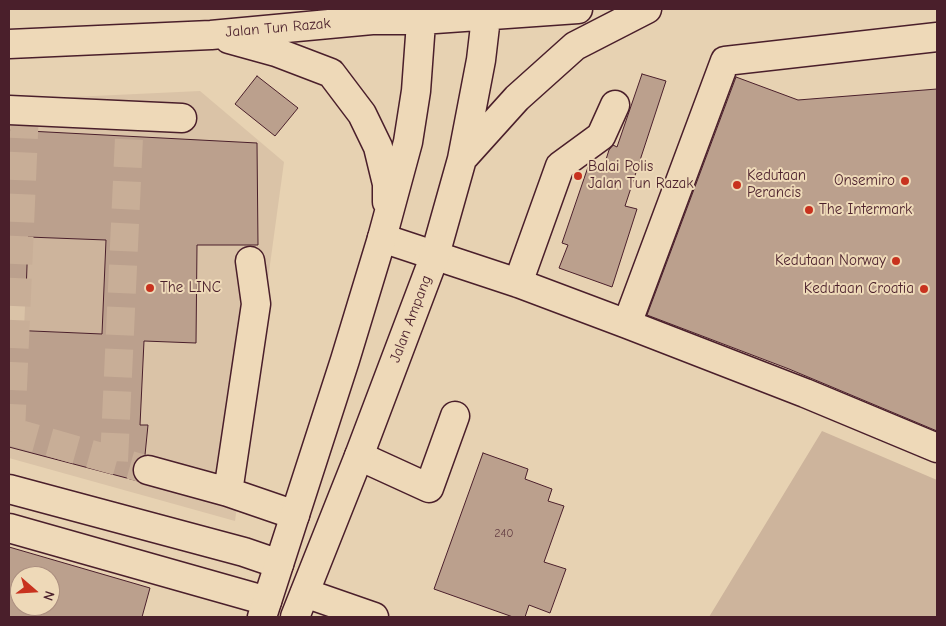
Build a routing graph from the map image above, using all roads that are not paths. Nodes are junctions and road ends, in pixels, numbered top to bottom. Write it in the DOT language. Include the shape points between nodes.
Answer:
graph roads {
  1 [pos="578,9"];
  2 [pos="647,9"];
  3 [pos="486,13"];
  4 [pos="422,14"];
  5 [pos="211,34"];
  6 [pos="937,36"];
  7 [pos="9,44"];
  8 [pos="615,105"];
  9 [pos="9,110"];
  10 [pos="182,118"];
  11 [pos="462,159"];
  12 [pos="384,229"];
  13 [pos="435,255"];
  14 [pos="250,261"];
  15 [pos="518,283"];
  16 [pos="627,324"];
  17 [pos="455,416"];
  18 [pos="937,448"];
  19 [pos="359,456"];
  20 [pos="148,470"];
  21 [pos="9,489"];
  22 [pos="228,492"];
  23 [pos="295,515"];
  24 [pos="9,528"];
  25 [pos="279,564"];
  26 [pos="300,605"];
  27 [pos="265,609"];
  28 [pos="374,617"];
  1 -- 3 [label="main road, Jalan Tun Razak"];
  2 -- 11 [label="main road" via="575,46 517,98"];
  3 -- 4 [label="main road, Jalan Tun Razak"];
  3 -- 11 [label="main road, Jalan Ampang" via="481,60"];
  4 -- 5 [label="main road, Jalan Tun Razak"];
  4 -- 12 [label="main road" via="408,142"];
  5 -- 7 [label="main road, Jalan Tun Razak"];
  5 -- 12 [label="main road" via="276,52 331,73 362,114 378,147 387,184"];
  6 -- 16 [label="main road" via="725,61"];
  8 -- 15 [label="main road" via="601,136 560,166"];
  9 -- 10 [label="main road"];
  11 -- 13 [label="main road, Jalan Ampang"];
  12 -- 13 [label="main road"];
  12 -- 23 [label="main road"];
  13 -- 15 [label="main road"];
  13 -- 19 [label="main road, Jalan Ampang"];
  14 -- 22 [label="main road" via="256,304"];
  15 -- 16 [label="main road"];
  16 -- 18 [label="main road"];
  17 -- 19 [label="main road" via="429,488"];
  19 -- 26 [label="main road, Jalan Ampang"];
  20 -- 22 [label="main road"];
  21 -- 25 [label="main road"];
  22 -- 23 [label="main road"];
  23 -- 25 [label="main road"];
  24 -- 27 [label="main road"];
  25 -- 27 [label="main road"];
  26 -- 28 [label="main road"];
}
